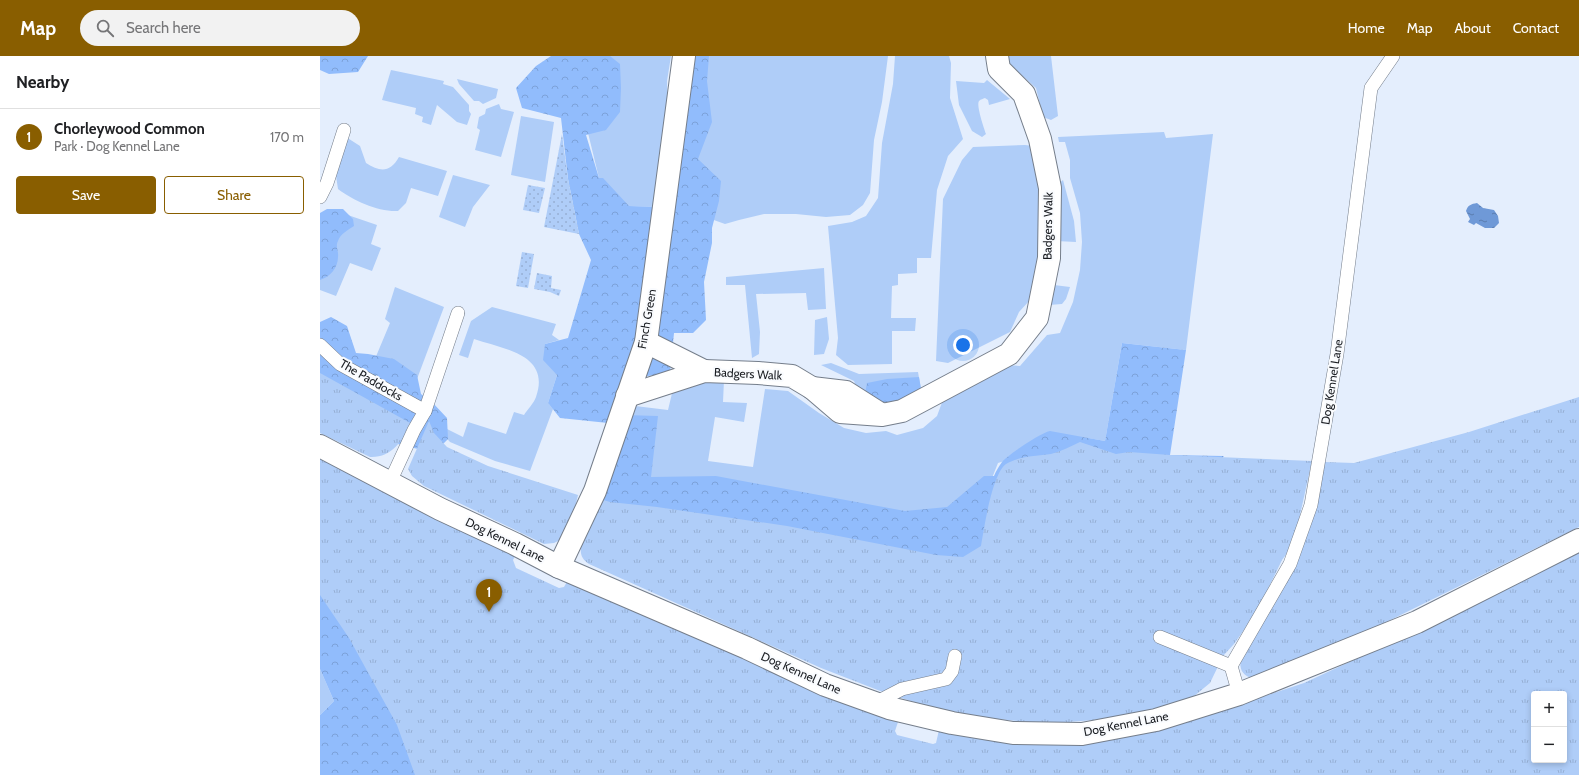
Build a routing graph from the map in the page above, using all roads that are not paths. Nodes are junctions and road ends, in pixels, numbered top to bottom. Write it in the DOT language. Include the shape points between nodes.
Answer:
graph roads {
  1 [pos="684,56"];
  2 [pos="997,56"];
  3 [pos="1393,56"];
  4 [pos="344,130"];
  5 [pos="320,196"];
  6 [pos="458,313"];
  7 [pos="646,342"];
  8 [pos="320,346"];
  9 [pos="704,371"];
  10 [pos="627,396"];
  11 [pos="425,411"];
  12 [pos="320,446"];
  13 [pos="390,482"];
  14 [pos="1579,540"];
  15 [pos="559,567"];
  16 [pos="1160,637"];
  17 [pos="955,656"];
  18 [pos="1231,666"];
  19 [pos="1240,694"];
  20 [pos="875,703"];
  1 -- 7 [label="street, Finch Green"];
  2 -- 9 [label="street, Badgers Walk" via="999,69 1024,94 1040,139 1050,188 1049,258 1037,318 1009,354 902,411 882,415 846,392 812,388 792,376"];
  3 -- 18 [label="lane, Dog Kennel Lane" via="1371,88 1337,354 1311,505 1290,564"];
  4 -- 5 [label="lane" via="328,183"];
  6 -- 11 [label="lane"];
  7 -- 9 [label="street, Badgers Walk"];
  7 -- 10 [label="street, Finch Green"];
  8 -- 11 [label="lane, The Paddocks" via="340,364"];
  9 -- 10 [label="street, Badgers Walk"];
  10 -- 15 [label="street, Finch Green" via="595,491"];
  11 -- 13 [label="lane"];
  12 -- 13 [label="street, Dog Kennel Lane"];
  13 -- 15 [label="street, Dog Kennel Lane"];
  14 -- 19 [label="street, Dog Kennel Lane" via="1417,622"];
  15 -- 20 [label="street, Dog Kennel Lane" via="747,648 825,685"];
  16 -- 18 [label="lane"];
  17 -- 20 [label="lane" via="952,670 946,679 902,689"];
  18 -- 19 [label="lane"];
  19 -- 20 [label="street, Dog Kennel Lane" via="1156,720 1082,734 1013,733 952,723"];
}
